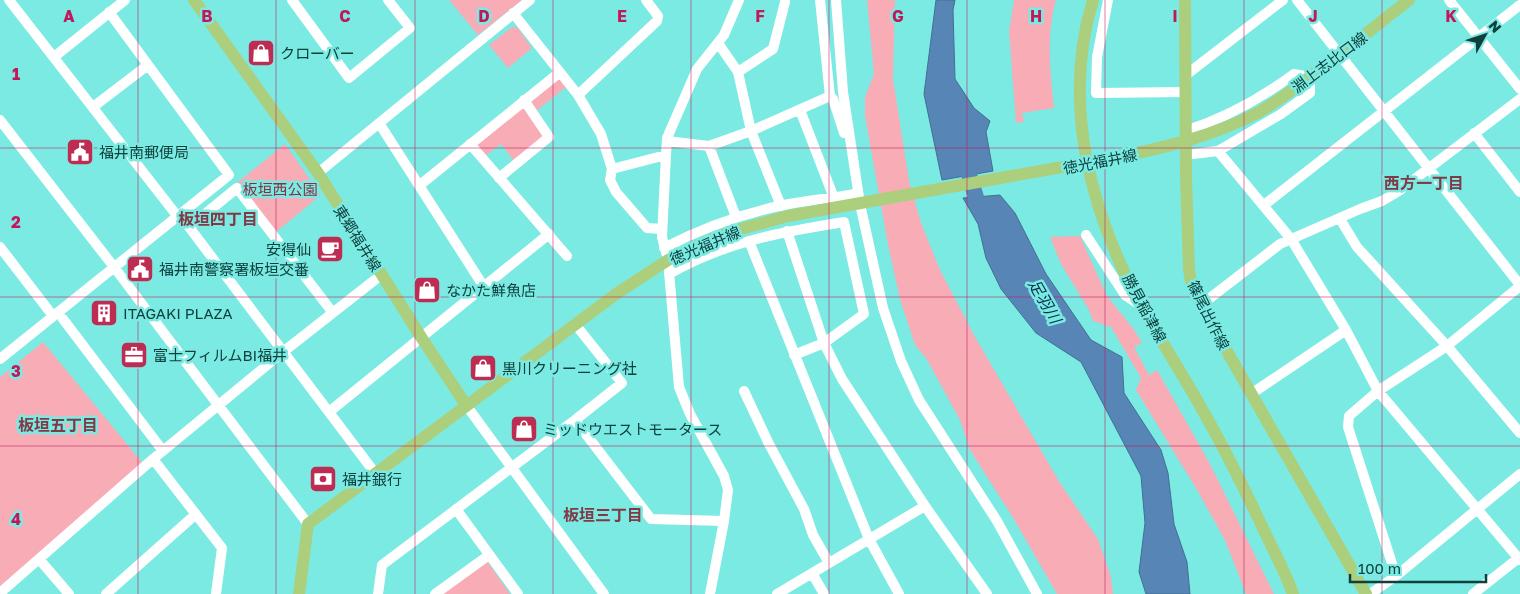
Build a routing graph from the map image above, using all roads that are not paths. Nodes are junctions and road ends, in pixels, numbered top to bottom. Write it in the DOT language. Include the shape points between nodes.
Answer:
graph roads {
  1 [pos="4,0"];
  2 [pos="8,0"];
  3 [pos="125,0"];
  4 [pos="194,0"];
  5 [pos="292,0"];
  6 [pos="388,0"];
  7 [pos="530,0"];
  8 [pos="646,0"];
  9 [pos="739,0"];
  10 [pos="774,0"];
  11 [pos="820,0"];
  12 [pos="836,0"];
  13 [pos="1093,0"];
  14 [pos="1108,0"];
  15 [pos="1185,0"];
  16 [pos="1284,0"];
  17 [pos="1297,0"];
  18 [pos="1409,0"];
  19 [pos="1449,0"];
  20 [pos="788,1"];
  21 [pos="0,3"];
  22 [pos="1520,5"];
  23 [pos="110,12"];
  24 [pos="513,13"];
  25 [pos="1479,38"];
  26 [pos="718,43"];
  27 [pos="1340,55"];
  28 [pos="54,57"];
  29 [pos="148,65"];
  30 [pos="560,72"];
  31 [pos="738,72"];
  32 [pos="1186,75"];
  33 [pos="1310,77"];
  34 [pos="1520,90"];
  35 [pos="1186,92"];
  36 [pos="578,95"];
  37 [pos="830,96"];
  38 [pos="1520,99"];
  39 [pos="524,100"];
  40 [pos="93,108"];
  41 [pos="800,110"];
  42 [pos="1384,111"];
  43 [pos="1246,118"];
  44 [pos="0,120"];
  45 [pos="379,123"];
  46 [pos="1185,130"];
  47 [pos="751,131"];
  48 [pos="1474,133"];
  49 [pos="667,141"];
  50 [pos="850,143"];
  51 [pos="470,144"];
  52 [pos="708,146"];
  53 [pos="1218,151"];
  54 [pos="666,155"];
  55 [pos="1185,155"];
  56 [pos="1082,164"];
  57 [pos="612,168"];
  58 [pos="1428,168"];
  59 [pos="318,173"];
  60 [pos="499,178"];
  61 [pos="420,185"];
  62 [pos="1520,192"];
  63 [pos="834,198"];
  64 [pos="858,202"];
  65 [pos="1264,205"];
  66 [pos="780,206"];
  67 [pos="178,217"];
  68 [pos="736,217"];
  69 [pos="1340,218"];
  70 [pos="662,229"];
  71 [pos="787,231"];
  72 [pos="549,234"];
  73 [pos="1086,236"];
  74 [pos="1290,239"];
  75 [pos="749,241"];
  76 [pos="0,247"];
  77 [pos="666,254"];
  78 [pos="567,256"];
  79 [pos="114,267"];
  80 [pos="669,274"];
  81 [pos="382,275"];
  82 [pos="1520,286"];
  83 [pos="484,287"];
  84 [pos="1201,305"];
  85 [pos="1141,306"];
  86 [pos="333,313"];
  87 [pos="58,318"];
  88 [pos="575,324"];
  89 [pos="1346,330"];
  90 [pos="421,337"];
  91 [pos="824,343"];
  92 [pos="1447,346"];
  93 [pos="283,352"];
  94 [pos="794,355"];
  95 [pos="0,358"];
  96 [pos="744,391"];
  97 [pos="1378,391"];
  98 [pos="1251,394"];
  99 [pos="466,405"];
  100 [pos="219,406"];
  101 [pos="329,412"];
  102 [pos="575,420"];
  103 [pos="1520,433"];
  104 [pos="163,451"];
  105 [pos="153,459"];
  106 [pos="510,468"];
  107 [pos="375,473"];
  108 [pos="1520,474"];
  109 [pos="925,506"];
  110 [pos="456,509"];
  111 [pos="1477,509"];
  112 [pos="196,514"];
  113 [pos="724,521"];
  114 [pos="308,524"];
  115 [pos="869,539"];
  116 [pos="489,555"];
  117 [pos="39,559"];
  118 [pos="1519,559"];
  119 [pos="829,563"];
  120 [pos="812,573"];
  121 [pos="1396,576"];
  122 [pos="218,582"];
  123 [pos="0,593"];
  124 [pos="1364,593"];
  125 [pos="69,594"];
  126 [pos="106,594"];
  127 [pos="208,594"];
  128 [pos="216,594"];
  129 [pos="298,594"];
  130 [pos="378,594"];
  131 [pos="435,594"];
  132 [pos="518,594"];
  133 [pos="604,594"];
  134 [pos="710,594"];
  135 [pos="777,594"];
  136 [pos="824,594"];
  137 [pos="899,594"];
  138 [pos="987,594"];
  139 [pos="1037,594"];
  140 [pos="1293,594"];
  141 [pos="1473,594"];
  1 -- 21 [label="street"];
  2 -- 28 [label="street"];
  3 -- 23 [label="street"];
  4 -- 59 [label="main road, 東郷福井線"];
  5 -- 6 [label="street" via="349,78 410,28"];
  7 -- 24 [label="street"];
  8 -- 36 [label="street" via="658,16 657,21"];
  9 -- 26 [label="street"];
  10 -- 20 [label="street"];
  11 -- 37 [label="street"];
  12 -- 50 [label="street" via="842,92"];
  13 -- 56 [label="main road, 勝見稲津線" via="1081,59"];
  14 -- 35 [label="street" via="1097,57 1096,93"];
  15 -- 32 [label="main road, 篠尾出作線"];
  16 -- 32 [label="street"];
  17 -- 27 [label="street"];
  18 -- 27 [label="main road, 淵上志比口線"];
  19 -- 25 [label="street"];
  20 -- 31 [label="street" via="772,50"];
  22 -- 25 [label="street"];
  23 -- 28 [label="street"];
  23 -- 29 [label="street"];
  24 -- 30 [label="street"];
  24 -- 45 [label="street"];
  25 -- 34 [label="street"];
  25 -- 42 [label="street"];
  26 -- 31 [label="street"];
  26 -- 49 [label="street" via="697,69"];
  27 -- 33 [label="main road, 淵上志比口線"];
  27 -- 42 [label="street"];
  28 -- 40 [label="street"];
  29 -- 40 [label="street"];
  29 -- 67 [label="street" via="229,175"];
  30 -- 36 [label="street"];
  30 -- 39 [label="street"];
  31 -- 47 [label="street"];
  32 -- 35 [label="main road, 篠尾出作線"];
  33 -- 43 [label="main road, 淵上志比口線"];
  33 -- 46 [label="street" via="1294,74 1250,104 1208,124"];
  33 -- 53 [label="street" via="1310,93 1301,101"];
  35 -- 46 [label="main road, 篠尾出作線"];
  36 -- 57 [label="street" via="600,134"];
  37 -- 41 [label="street"];
  37 -- 50 [label="street"];
  38 -- 48 [label="street"];
  39 -- 51 [label="street"];
  39 -- 60 [label="street" via="549,137"];
  40 -- 67 [label="street"];
  41 -- 47 [label="street"];
  41 -- 63 [label="street"];
  42 -- 58 [label="street"];
  42 -- 65 [label="street"];
  43 -- 56 [label="main road, 徳光福井線" via="1193,140"];
  44 -- 79 [label="street"];
  45 -- 59 [label="street"];
  45 -- 61 [label="street"];
  46 -- 55 [label="main road, 篠尾出作線"];
  47 -- 52 [label="street"];
  47 -- 66 [label="street"];
  48 -- 58 [label="street"];
  48 -- 62 [label="street"];
  49 -- 52 [label="street"];
  49 -- 54 [label="street"];
  50 -- 64 [label="street"];
  51 -- 60 [label="street"];
  51 -- 61 [label="street"];
  52 -- 68 [label="street"];
  53 -- 55 [label="street"];
  53 -- 65 [label="street"];
  54 -- 57 [label="street"];
  54 -- 70 [label="street"];
  55 -- 84 [label="main road, 篠尾出作線" via="1189,269"];
  56 -- 64 [label="main road, 徳光福井線"];
  56 -- 85 [label="main road, 勝見稲津線" via="1116,255"];
  57 -- 70 [label="street" via="610,180 616,192 647,228"];
  58 -- 69 [label="street" via="1382,201"];
  58 -- 82 [label="street"];
  59 -- 81 [label="main road, 東郷福井線"];
  60 -- 72 [label="street"];
  61 -- 83 [label="street"];
  63 -- 64 [label="street"];
  63 -- 66 [label="street"];
  64 -- 77 [label="main road, 徳光福井線" via="788,216"];
  64 -- 139 [label="street" via="883,308 901,361 919,400 997,521"];
  65 -- 74 [label="street"];
  66 -- 68 [label="street"];
  67 -- 79 [label="street"];
  68 -- 77 [label="street" via="692,234"];
  69 -- 74 [label="street"];
  69 -- 92 [label="street" via="1357,247"];
  70 -- 77 [label="street"];
  71 -- 75 [label="street"];
  71 -- 91 [label="street"];
  71 -- 91 [label="street" via="844,222 864,314"];
  72 -- 78 [label="street"];
  72 -- 83 [label="street"];
  73 -- 85 [label="street" via="1125,295"];
  74 -- 84 [label="street"];
  74 -- 89 [label="street"];
  75 -- 80 [label="street" via="712,253"];
  75 -- 94 [label="street"];
  76 -- 87 [label="street"];
  77 -- 80 [label="street"];
  77 -- 88 [label="main road, 徳光福井線"];
  79 -- 87 [label="street"];
  79 -- 100 [label="street"];
  80 -- 113 [label="street" via="679,387 724,476 728,490"];
  81 -- 86 [label="street"];
  81 -- 90 [label="main road, 東郷福井線"];
  82 -- 92 [label="street"];
  83 -- 90 [label="street"];
  84 -- 98 [label="main road, 篠尾出作線"];
  85 -- 140 [label="main road, 勝見稲津線" via="1204,413"];
  86 -- 93 [label="street"];
  86 -- 93 [label="street" via="237,188 189,227"];
  87 -- 95 [label="street"];
  87 -- 104 [label="street"];
  88 -- 99 [label="main road, 徳光福井線"];
  88 -- 102 [label="street" via="622,383"];
  89 -- 97 [label="street"];
  89 -- 98 [label="street"];
  90 -- 99 [label="main road, 東郷福井線"];
  90 -- 101 [label="street"];
  91 -- 94 [label="street"];
  91 -- 109 [label="street" via="842,379"];
  92 -- 97 [label="street"];
  92 -- 103 [label="street"];
  93 -- 100 [label="street"];
  93 -- 101 [label="street"];
  94 -- 115 [label="street"];
  96 -- 119 [label="street" via="804,509 812,535"];
  97 -- 111 [label="street"];
  97 -- 121 [label="street" via="1350,416 1348,427"];
  98 -- 124 [label="main road, 篠尾出作線"];
  99 -- 106 [label="street"];
  99 -- 107 [label="main road, 徳光福井線"];
  100 -- 104 [label="street"];
  100 -- 114 [label="street"];
  101 -- 107 [label="street"];
  102 -- 106 [label="street"];
  102 -- 113 [label="street" via="651,519"];
  104 -- 105 [label="street"];
  105 -- 112 [label="street"];
  105 -- 117 [label="street"];
  106 -- 110 [label="street"];
  106 -- 133 [label="street"];
  107 -- 114 [label="main road, 徳光福井線"];
  108 -- 111 [label="street"];
  109 -- 115 [label="street"];
  109 -- 138 [label="street"];
  110 -- 116 [label="street"];
  110 -- 130 [label="street" via="382,565"];
  111 -- 118 [label="street"];
  111 -- 121 [label="street"];
  112 -- 122 [label="street" via="222,548"];
  112 -- 126 [label="street"];
  113 -- 134 [label="street"];
  114 -- 129 [label="main road"];
  115 -- 119 [label="street"];
  115 -- 137 [label="street"];
  116 -- 131 [label="street"];
  116 -- 132 [label="street"];
  117 -- 123 [label="street"];
  117 -- 125 [label="street"];
  118 -- 141 [label="street"];
  119 -- 120 [label="street"];
  120 -- 135 [label="street"];
  120 -- 136 [label="street"];
  121 -- 124 [label="street"];
  122 -- 127 [label="street"];
  122 -- 128 [label="street"];
}
